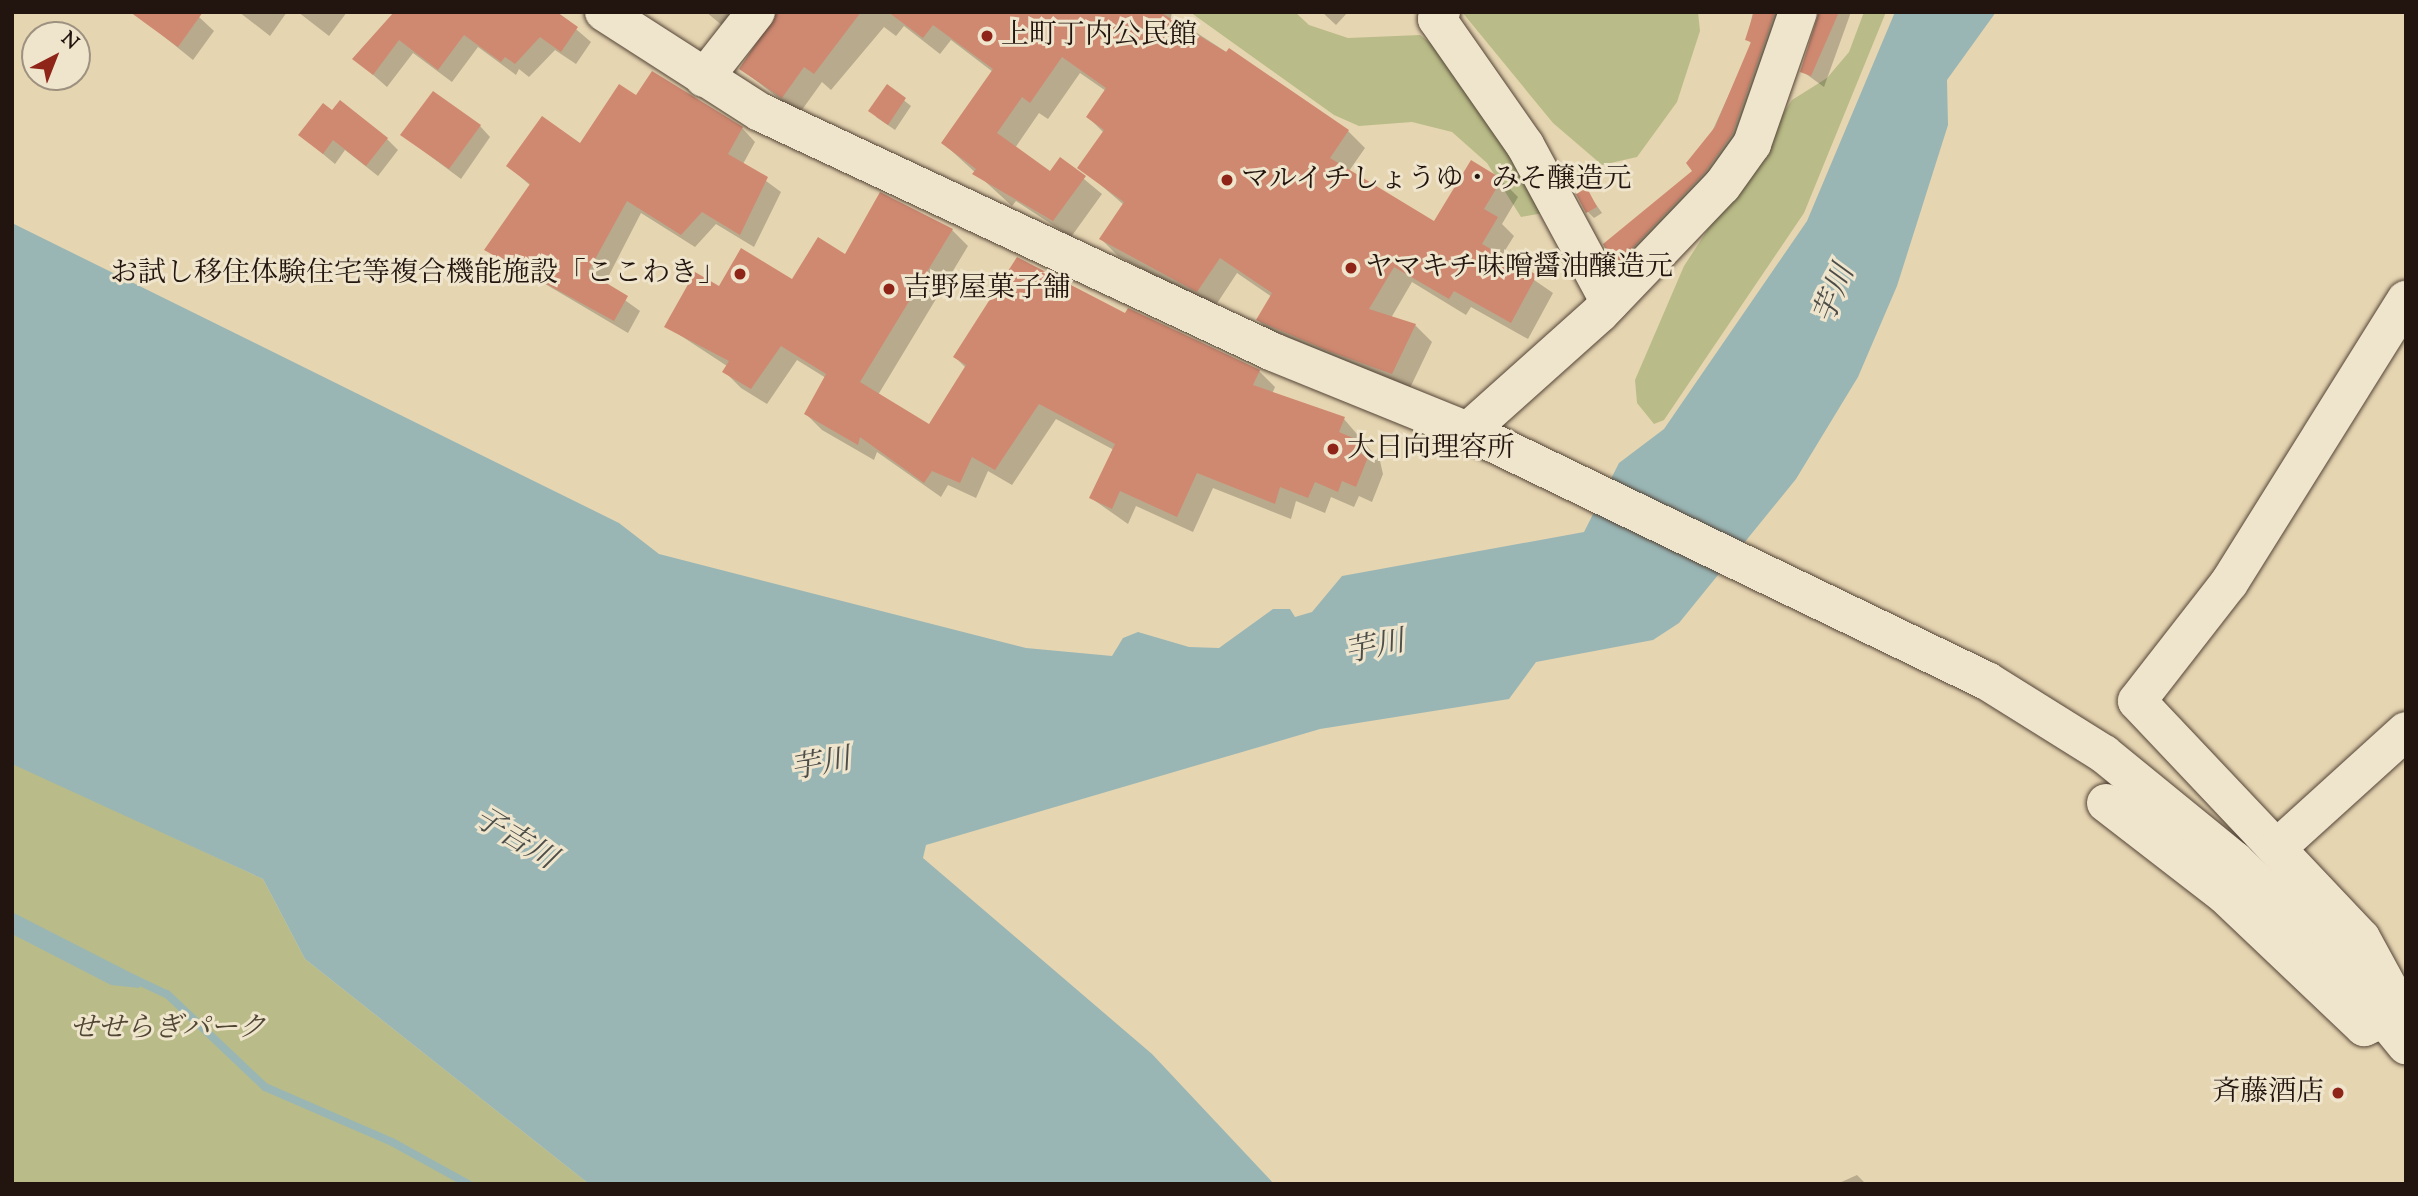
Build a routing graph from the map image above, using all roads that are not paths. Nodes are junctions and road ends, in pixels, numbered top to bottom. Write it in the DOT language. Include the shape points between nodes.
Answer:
graph roads {
  1 [pos="604,12"];
  2 [pos="756,12"];
  3 [pos="1441,12"];
  4 [pos="1798,12"];
  5 [pos="704,78"];
  6 [pos="2406,300"];
  7 [pos="1609,303"];
  8 [pos="1468,431"];
  9 [pos="2406,730"];
  10 [pos="2106,803"];
  11 [pos="2277,848"];
  12 [pos="2395,1032"];
  1 -- 5 [label="street"];
  2 -- 5 [label="street"];
  3 -- 7 [label="street" via="1437,19 1525,145"];
  4 -- 7 [label="street" via="1752,144 1676,238"];
  5 -- 8 [label="street" via="760,112 1273,352"];
  6 -- 11 [label="street" via="2229,583 2137,701"];
  7 -- 8 [label="street"];
  8 -- 12 [label="street" via="1896,633 2083,740 2234,860 2329,951"];
  9 -- 11 [label="street"];
  10 -- 12 [label="street" via="2225,895 2364,1027"];
  11 -- 12 [label="street" via="2361,938 2395,1000"];
}
